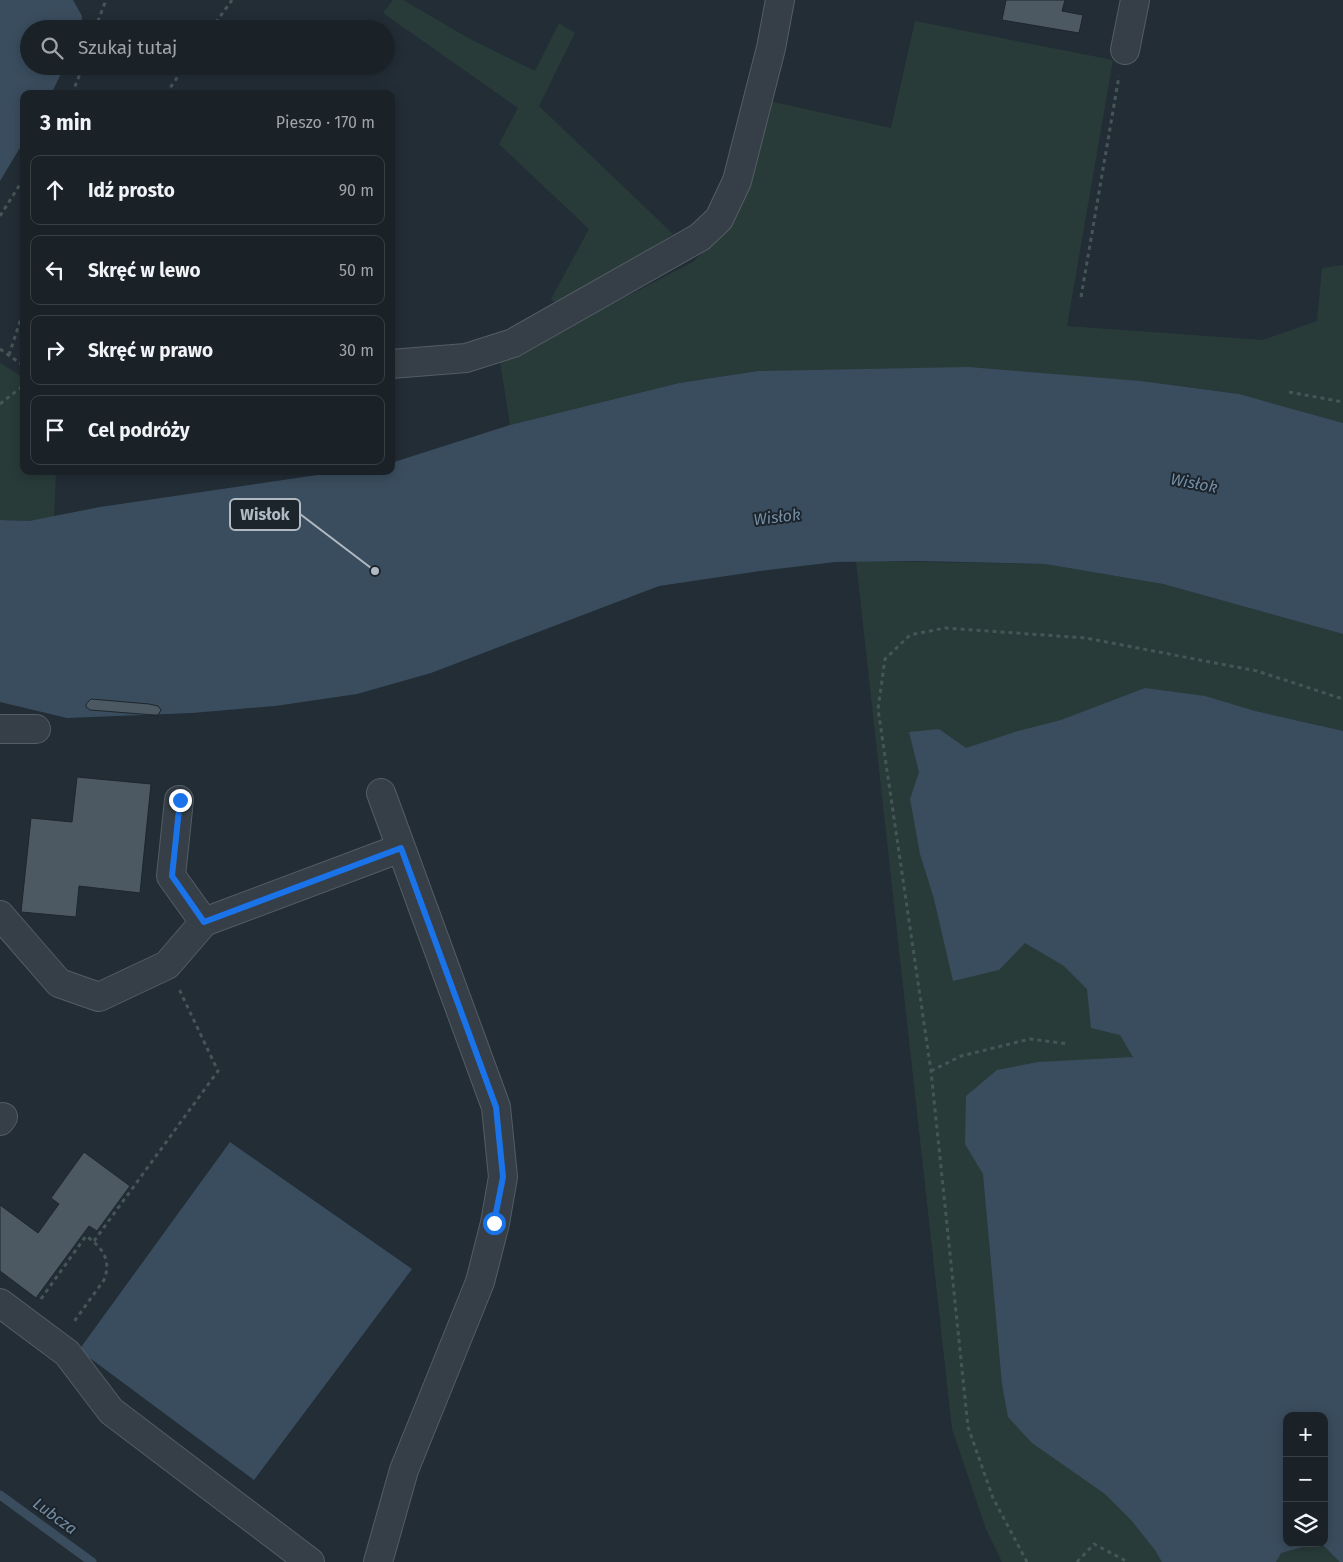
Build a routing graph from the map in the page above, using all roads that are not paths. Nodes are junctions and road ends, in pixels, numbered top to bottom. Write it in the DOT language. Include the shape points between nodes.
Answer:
graph roads {
  1 [pos="780,0"];
  2 [pos="1135,0"];
  3 [pos="1124,50"];
  4 [pos="395,364"];
  5 [pos="0,729"];
  6 [pos="36,729"];
  7 [pos="381,793"];
  8 [pos="180,800"];
  9 [pos="401,848"];
  10 [pos="204,922"];
  11 [pos="5,928"];
  12 [pos="0,1303"];
  13 [pos="310,1562"];
  14 [pos="378,1562"];
  1 -- 4 [label="lane" via="737,181 719,219 700,237 513,342 466,358"];
  2 -- 3 [label="lane"];
  5 -- 6 [label="lane"];
  7 -- 9 [label="lane"];
  8 -- 10 [label="lane" via="172,876"];
  9 -- 10 [label="lane"];
  9 -- 14 [label="lane" via="496,1107 503,1177 480,1282 404,1470"];
  10 -- 11 [label="lane" via="167,965 99,997 58,983"];
  12 -- 13 [label="lane" via="68,1353 112,1411"];
}
